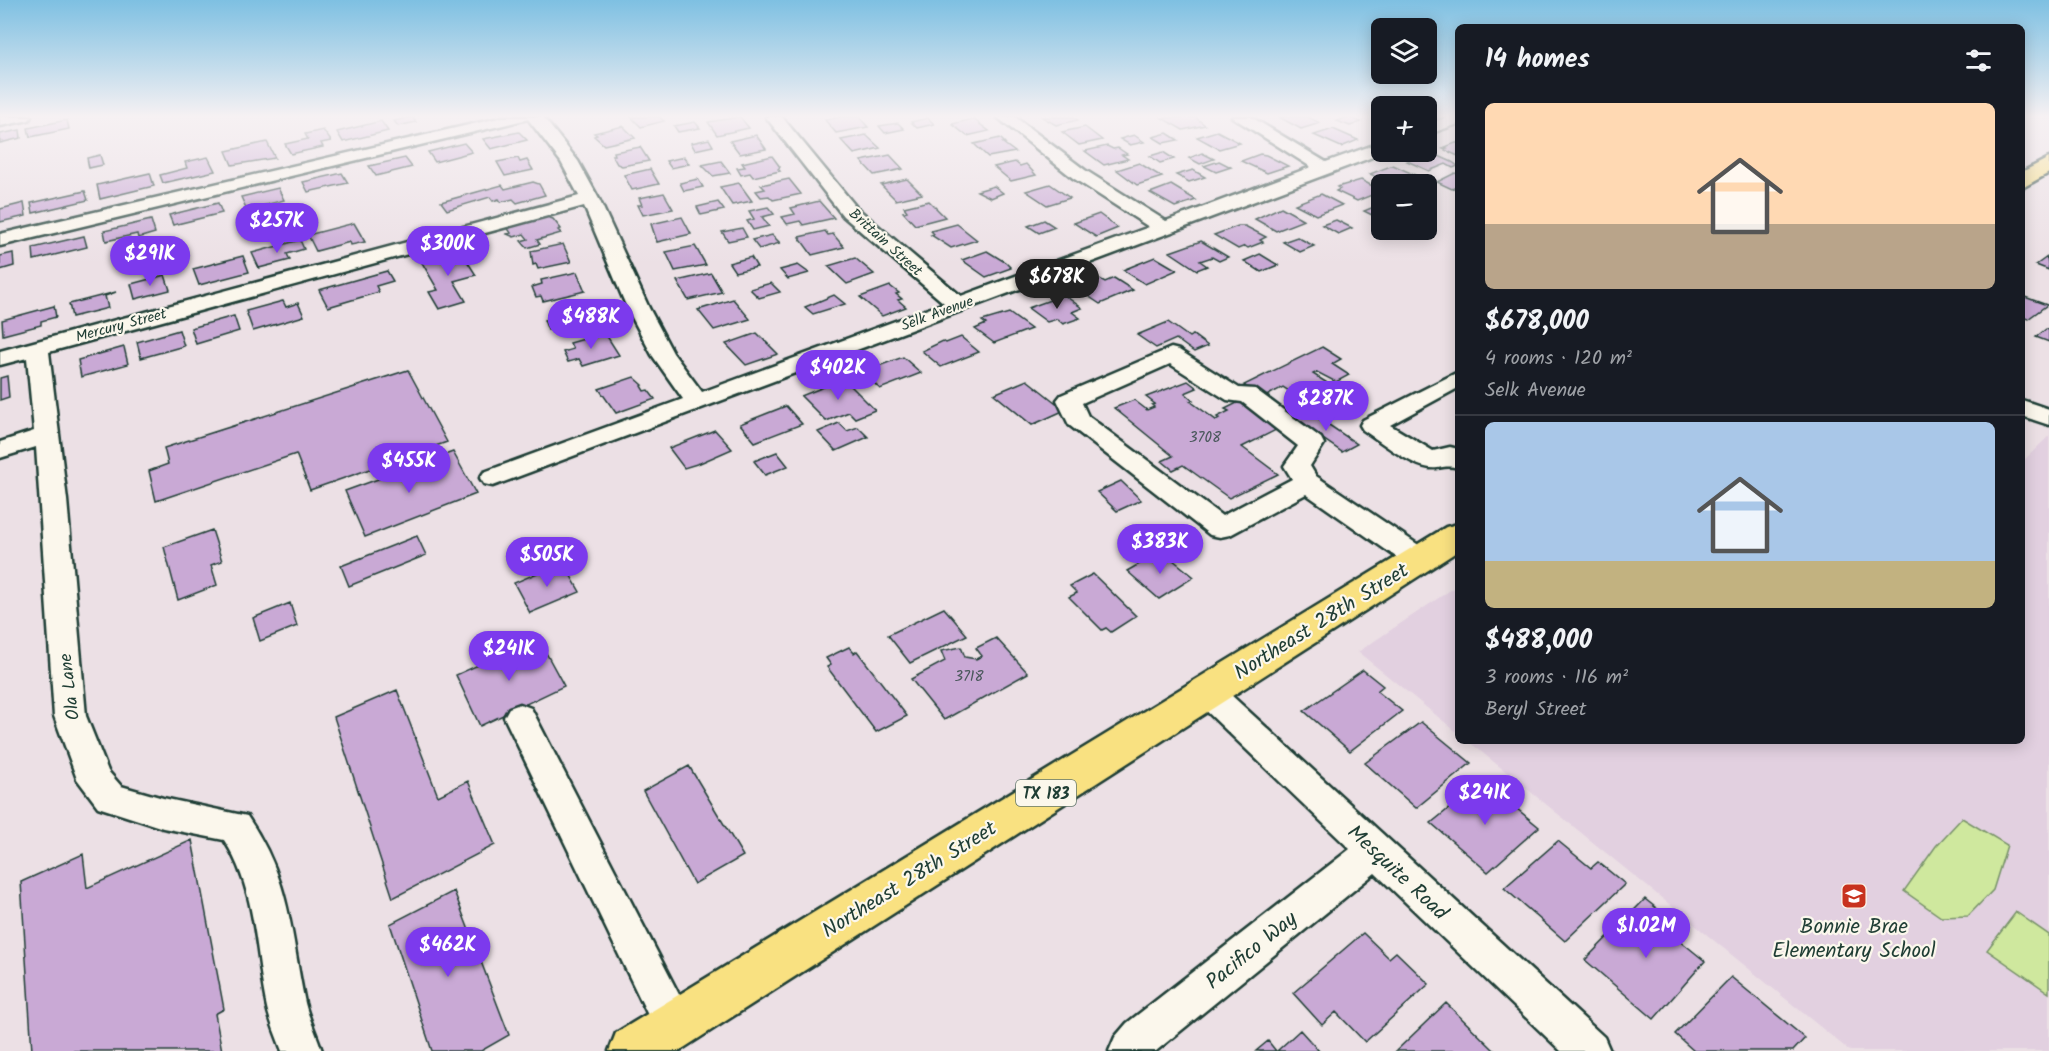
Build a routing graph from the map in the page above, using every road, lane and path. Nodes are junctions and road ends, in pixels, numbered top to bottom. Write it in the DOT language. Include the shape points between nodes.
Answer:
graph roads {
  1 [pos="314,166"];
  2 [pos="572,166"];
  3 [pos="813,166"];
  4 [pos="1068,166"];
  5 [pos="1321,166"];
  6 [pos="1329,166"];
  7 [pos="2046,166"];
  8 [pos="1324,168"];
  9 [pos="2025,179"];
  10 [pos="590,199"];
  11 [pos="1164,228"];
  12 [pos="0,240"];
  13 [pos="959,305"];
  14 [pos="37,347"];
  15 [pos="0,358"];
  16 [pos="1455,381"];
  17 [pos="698,402"];
  18 [pos="47,435"];
  19 [pos="0,450"];
  20 [pos="1455,455"];
  21 [pos="493,478"];
  22 [pos="1307,482"];
  23 [pos="1455,537"];
  24 [pos="1419,559"];
  25 [pos="1207,692"];
  26 [pos="520,717"];
  27 [pos="1375,851"];
  28 [pos="674,1026"];
  29 [pos="302,1051"];
  30 [pos="634,1051"];
  31 [pos="1129,1051"];
  32 [pos="1590,1051"];
  1 -- 12 [label="street"];
  2 -- 10 [label="street"];
  3 -- 13 [label="street, Brittain Street" via="850,212"];
  4 -- 11 [label="street"];
  5 -- 8 [label="street"];
  6 -- 8 [label="street, Selk Avenue"];
  7 -- 9 [label="main road"];
  8 -- 11 [label="street, Selk Avenue"];
  10 -- 14 [label="street, Mercury Street"];
  10 -- 17 [label="street" via="648,327 663,355"];
  11 -- 13 [label="street, Selk Avenue"];
  13 -- 17 [label="street, Selk Avenue"];
  14 -- 15 [label="street, Mercury Street"];
  14 -- 18 [label="street, Ola Lane"];
  16 -- 20 [label="street" via="1372,425 1432,460"];
  17 -- 21 [label="street, Selk Avenue"];
  18 -- 19 [label="street"];
  18 -- 29 [label="street, Ola Lane" via="70,716 94,779 110,797 163,813 235,827 253,854 268,896 286,1006"];
  22 -- 22 [label="street" via="1220,528 1078,420 1069,400 1171,355 1234,395 1246,394 1312,444 1297,466"];
  22 -- 24 [label="street"];
  23 -- 24 [label="main road, Northeast 28th Street / TX 183"];
  24 -- 25 [label="main road, Northeast 28th Street / TX 183"];
  25 -- 27 [label="street, Mesquite Road"];
  25 -- 28 [label="main road, Northeast 28th Street / TX 183"];
  26 -- 28 [label="street"];
  27 -- 31 [label="street, Pacifico Way" via="1141,1037"];
  27 -- 32 [label="street, Mesquite Road"];
  28 -- 30 [label="main road, Northeast 28th Street / TX 183"];
}
